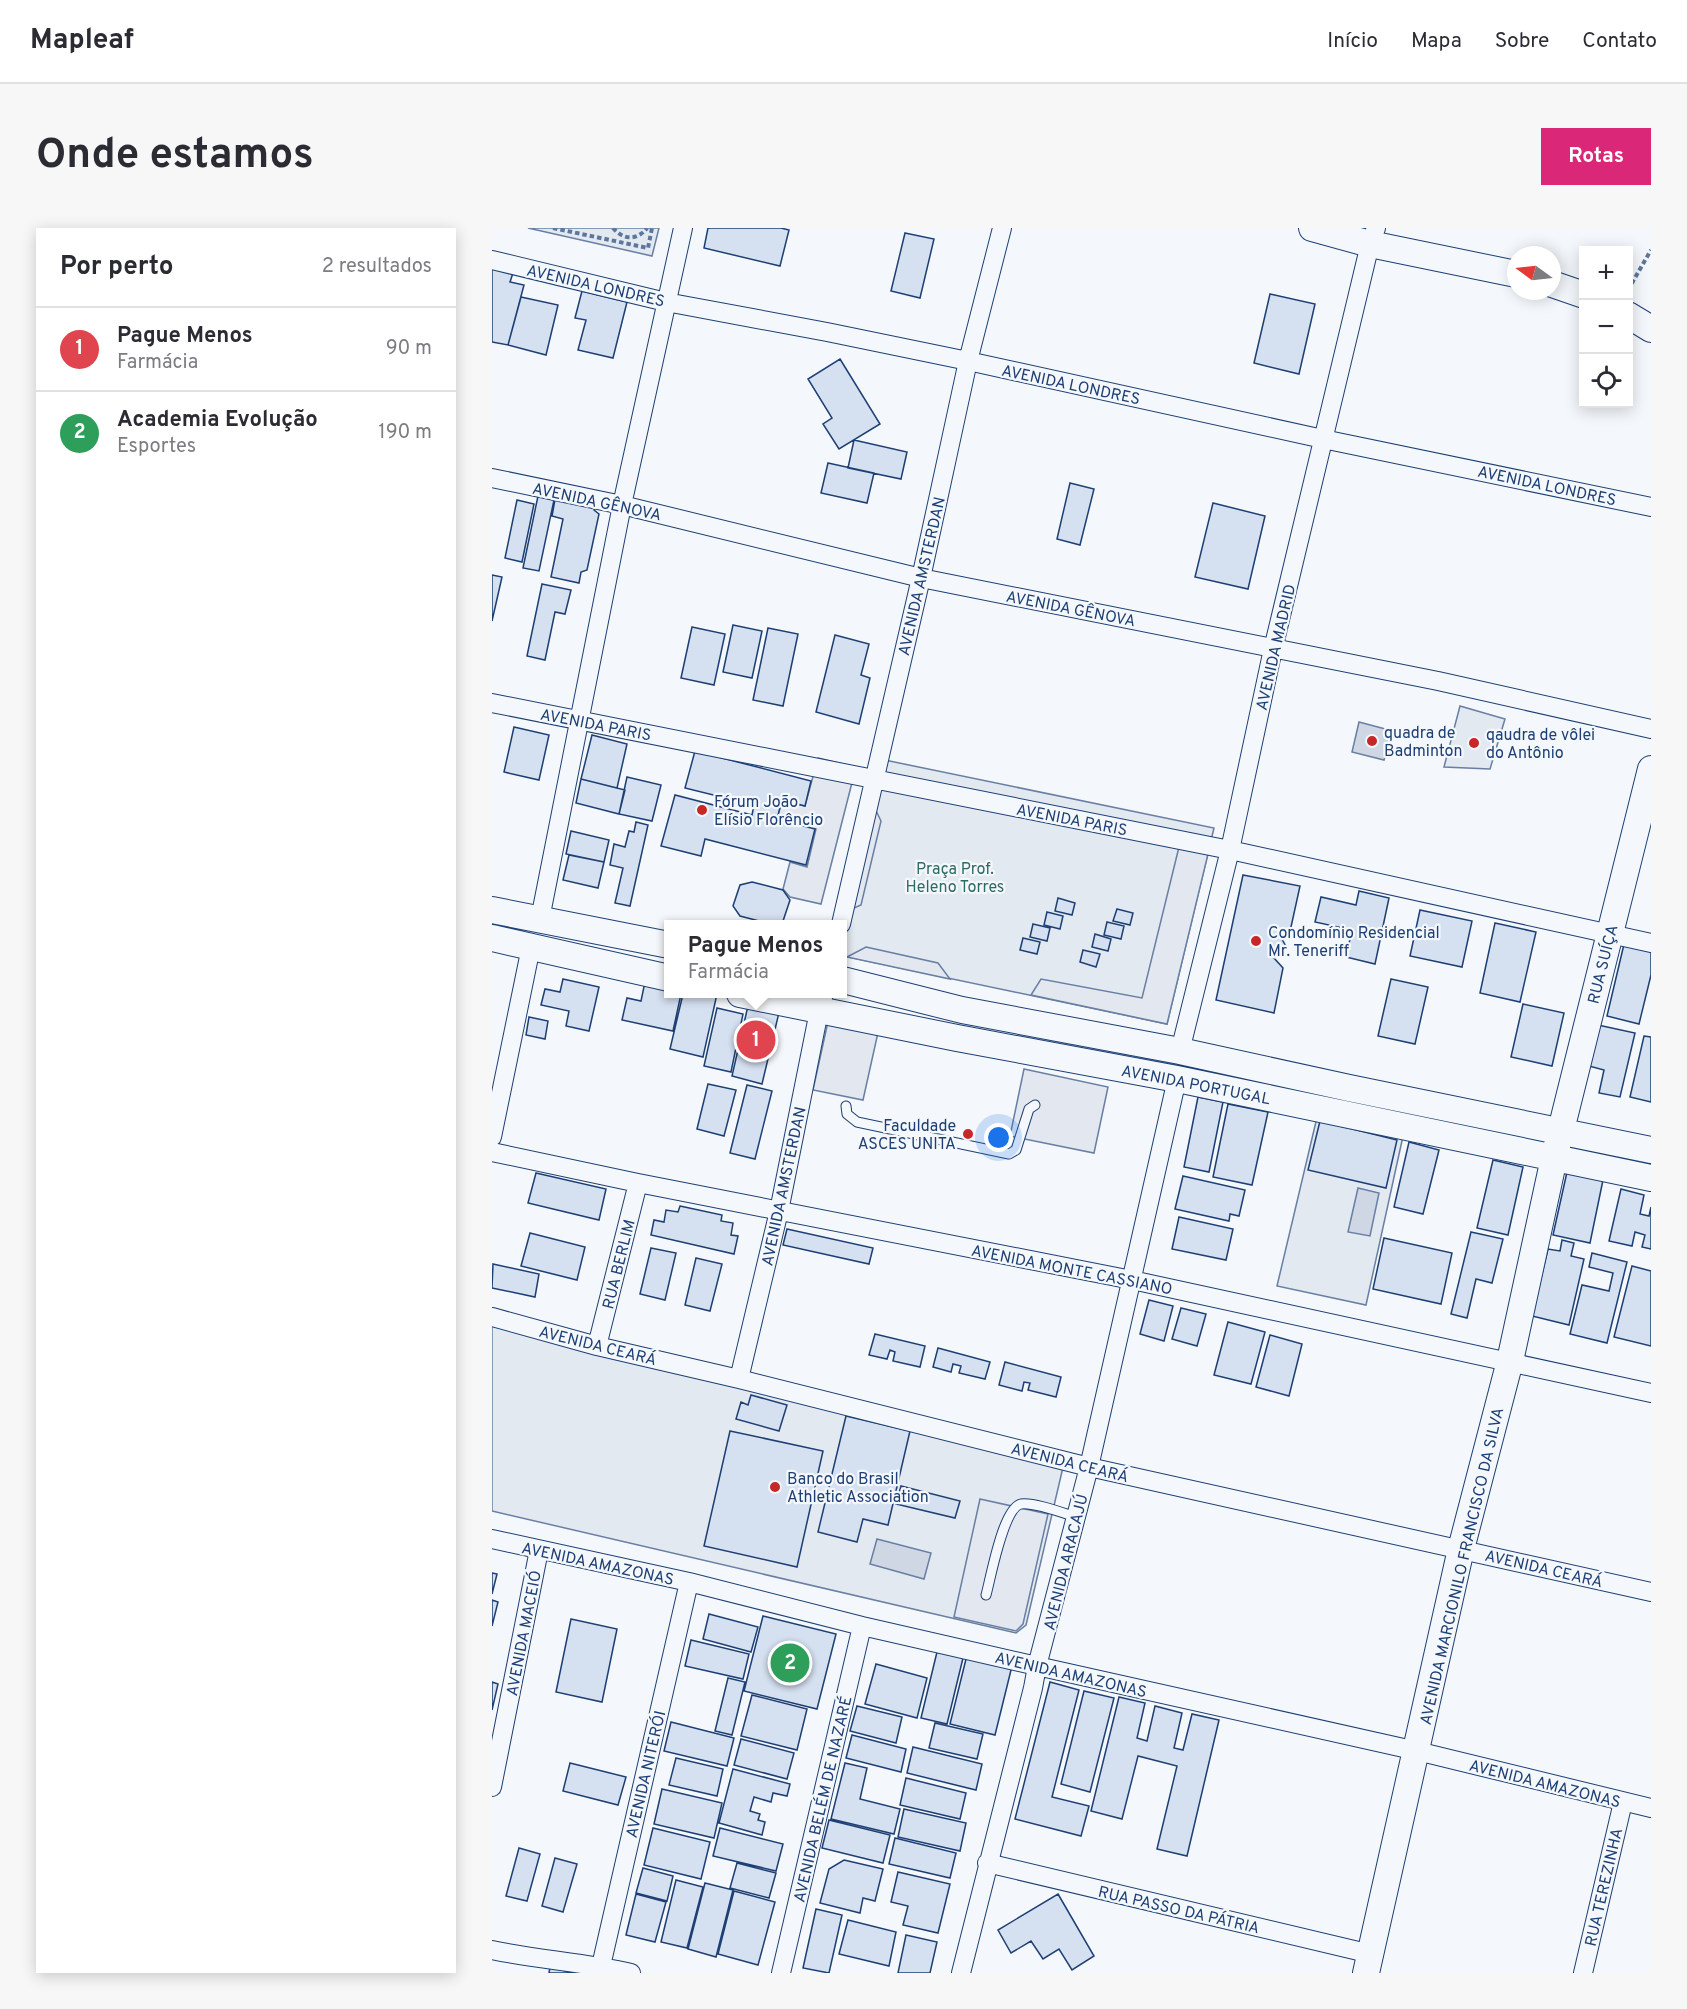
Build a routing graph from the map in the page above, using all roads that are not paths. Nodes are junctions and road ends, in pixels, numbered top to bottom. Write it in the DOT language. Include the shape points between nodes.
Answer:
graph roads {
  1 [pos="683,228"];
  2 [pos="1002,228"];
  3 [pos="1312,228"];
  4 [pos="1373,236"];
  5 [pos="492,260"];
  6 [pos="1507,272"];
  7 [pos="1561,287"];
  8 [pos="1579,293"];
  9 [pos="666,302"];
  10 [pos="1633,318"];
  11 [pos="1651,329"];
  12 [pos="968,361"];
  13 [pos="1323,439"];
  14 [pos="492,478"];
  15 [pos="622,506"];
  16 [pos="1651,507"];
  17 [pos="921,578"];
  18 [pos="1273,649"];
  19 [pos="492,703"];
  20 [pos="579,720"];
  21 [pos="1651,729"];
  22 [pos="1651,769"];
  23 [pos="875,780"];
  24 [pos="1230,850"];
  25 [pos="492,910"];
  26 [pos="540,919"];
  27 [pos="842,920"];
  28 [pos="1609,934"];
  29 [pos="492,938"];
  30 [pos="1651,942"];
  31 [pos="664,944"];
  32 [pos="531,947"];
  33 [pos="664,977"];
  34 [pos="847,981"];
  35 [pos="785,998"];
  36 [pos="821,1002"];
  37 [pos="1180,1051"];
  38 [pos="1177,1079"];
  39 [pos="1035,1105"];
  40 [pos="846,1106"];
  41 [pos="1561,1132"];
  42 [pos="492,1137"];
  43 [pos="1651,1150"];
  44 [pos="492,1152"];
  45 [pos="1554,1158"];
  46 [pos="1651,1178"];
  47 [pos="638,1183"];
  48 [pos="779,1211"];
  49 [pos="1132,1280"];
  50 [pos="492,1317"];
  51 [pos="597,1346"];
  52 [pos="1510,1361"];
  53 [pos="739,1379"];
  54 [pos="1651,1393"];
  55 [pos="1089,1467"];
  56 [pos="1076,1517"];
  57 [pos="492,1539"];
  58 [pos="1461,1549"];
  59 [pos="539,1550"];
  60 [pos="689,1582"];
  61 [pos="1651,1592"];
  62 [pos="986,1595"];
  63 [pos="862,1626"];
  64 [pos="1037,1666"];
  65 [pos="1417,1751"];
  66 [pos="492,1787"];
  67 [pos="1623,1802"];
  68 [pos="1651,1808"];
  69 [pos="987,1863"];
  70 [pos="492,1950"];
  71 [pos="1369,1964"];
  72 [pos="601,1966"];
  73 [pos="631,1973"];
  74 [pos="782,1973"];
  75 [pos="961,1973"];
  76 [pos="1583,1973"];
  1 -- 9 [label="street"];
  2 -- 12 [label="street, AVENIDA AMSTERDAN"];
  3 -- 4 [label="street"];
  4 -- 6 [label="street"];
  4 -- 13 [label="street, AVENIDA MADRID"];
  5 -- 9 [label="street, AVENIDA LONDRES"];
  7 -- 8 [label="street"];
  9 -- 12 [label="street, AVENIDA LONDRES"];
  9 -- 15 [label="street"];
  10 -- 11 [label="street"];
  12 -- 13 [label="street, AVENIDA LONDRES"];
  12 -- 17 [label="street, AVENIDA AMSTERDAN"];
  13 -- 16 [label="street, AVENIDA LONDRES"];
  13 -- 18 [label="street, AVENIDA MADRID"];
  14 -- 15 [label="street, AVENIDA GÊNOVA"];
  15 -- 17 [label="street, AVENIDA GÊNOVA"];
  15 -- 20 [label="street"];
  17 -- 18 [label="street, AVENIDA GÊNOVA"];
  17 -- 23 [label="street, AVENIDA AMSTERDAN"];
  18 -- 21 [label="street, AVENIDA GÊNOVA"];
  18 -- 24 [label="street, AVENIDA MADRID"];
  19 -- 20 [label="street, AVENIDA PARIS"];
  20 -- 23 [label="street, AVENIDA PARIS"];
  20 -- 26 [label="street"];
  22 -- 28 [label="street, RUA SUÍÇA"];
  23 -- 24 [label="street, AVENIDA PARIS"];
  23 -- 27 [label="street, AVENIDA AMSTERDAN"];
  24 -- 28 [label="street, AVENIDA PARIS"];
  24 -- 37 [label="street, AVENIDA MADRID"];
  25 -- 26 [label="street"];
  26 -- 31 [label="street"];
  28 -- 30 [label="street, AVENIDA PARIS"];
  28 -- 41 [label="street, RUA SUÍÇA"];
  29 -- 32 [label="street"];
  32 -- 33 [label="street"];
  32 -- 42 [label="street"];
  34 -- 37 [label="street, AVENIDA PORTUGAL" via="962,1010"];
  35 -- 36 [label="street, AVENIDA PORTUGAL"];
  36 -- 38 [label="street, AVENIDA PORTUGAL"];
  36 -- 48 [label="street, AVENIDA AMSTERDAN"];
  37 -- 41 [label="street, AVENIDA PORTUGAL"];
  38 -- 45 [label="street, AVENIDA PORTUGAL"];
  38 -- 49 [label="street, AVENIDA ARACAJÚ"];
  39 -- 40 [label="lane" via="1029,1109 1016,1150 1010,1154 857,1122 846,1114"];
  41 -- 43 [label="street, AVENIDA PORTUGAL"];
  41 -- 45 [label="street, RUA SUÍÇA"];
  44 -- 47 [label="street, AVENIDA MONTE CASSIANO"];
  45 -- 46 [label="street, AVENIDA PORTUGAL"];
  45 -- 52 [label="street, AVENIDA MARCIONILO FRANCISCO DA SILVA"];
  47 -- 48 [label="street, AVENIDA MONTE CASSIANO"];
  47 -- 51 [label="street, RUA BERLIM"];
  48 -- 49 [label="street, AVENIDA MONTE CASSIANO"];
  48 -- 53 [label="street, AVENIDA AMSTERDAN"];
  49 -- 52 [label="street, AVENIDA MONTE CASSIANO"];
  49 -- 55 [label="street, AVENIDA ARACAJÚ"];
  50 -- 51 [label="street, AVENIDA CEARÁ"];
  51 -- 53 [label="street, AVENIDA CEARÁ"];
  52 -- 54 [label="street, AVENIDA MONTE CASSIANO"];
  52 -- 58 [label="street, AVENIDA MARCIONILO FRANCISCO DA SILVA"];
  53 -- 55 [label="street, AVENIDA CEARÁ"];
  55 -- 56 [label="street, AVENIDA ARACAJÚ"];
  55 -- 58 [label="street, AVENIDA CEARÁ"];
  56 -- 62 [label="lane" via="1024,1504 1014,1508 1006,1522"];
  56 -- 64 [label="street, AVENIDA ARACAJÚ"];
  57 -- 59 [label="street, AVENIDA AMAZONAS"];
  58 -- 61 [label="street, AVENIDA CEARÁ"];
  58 -- 65 [label="street, AVENIDA MARCIONILO FRANCISCO DA SILVA"];
  59 -- 60 [label="street, AVENIDA AMAZONAS"];
  59 -- 66 [label="street, AVENIDA MACEIÓ"];
  60 -- 63 [label="street, AVENIDA AMAZONAS"];
  60 -- 72 [label="street, AVENIDA NITERÓI"];
  63 -- 64 [label="street, AVENIDA AMAZONAS"];
  63 -- 74 [label="street, AVENIDA BELÉM DE NAZARÉ"];
  64 -- 65 [label="street, AVENIDA AMAZONAS"];
  64 -- 69 [label="street, AVENIDA ARACAJÚ"];
  65 -- 67 [label="street, AVENIDA AMAZONAS"];
  65 -- 71 [label="street, AVENIDA MARCIONILO FRANCISCO DA SILVA"];
  67 -- 68 [label="street, AVENIDA AMAZONAS"];
  67 -- 76 [label="street, RUA TEREZINHA"];
  69 -- 71 [label="street, RUA PASSO DA PÁTRIA"];
  69 -- 75 [label="street, AVENIDA ARACAJÚ"];
  70 -- 72 [label="street"];
  72 -- 73 [label="street"];
}
